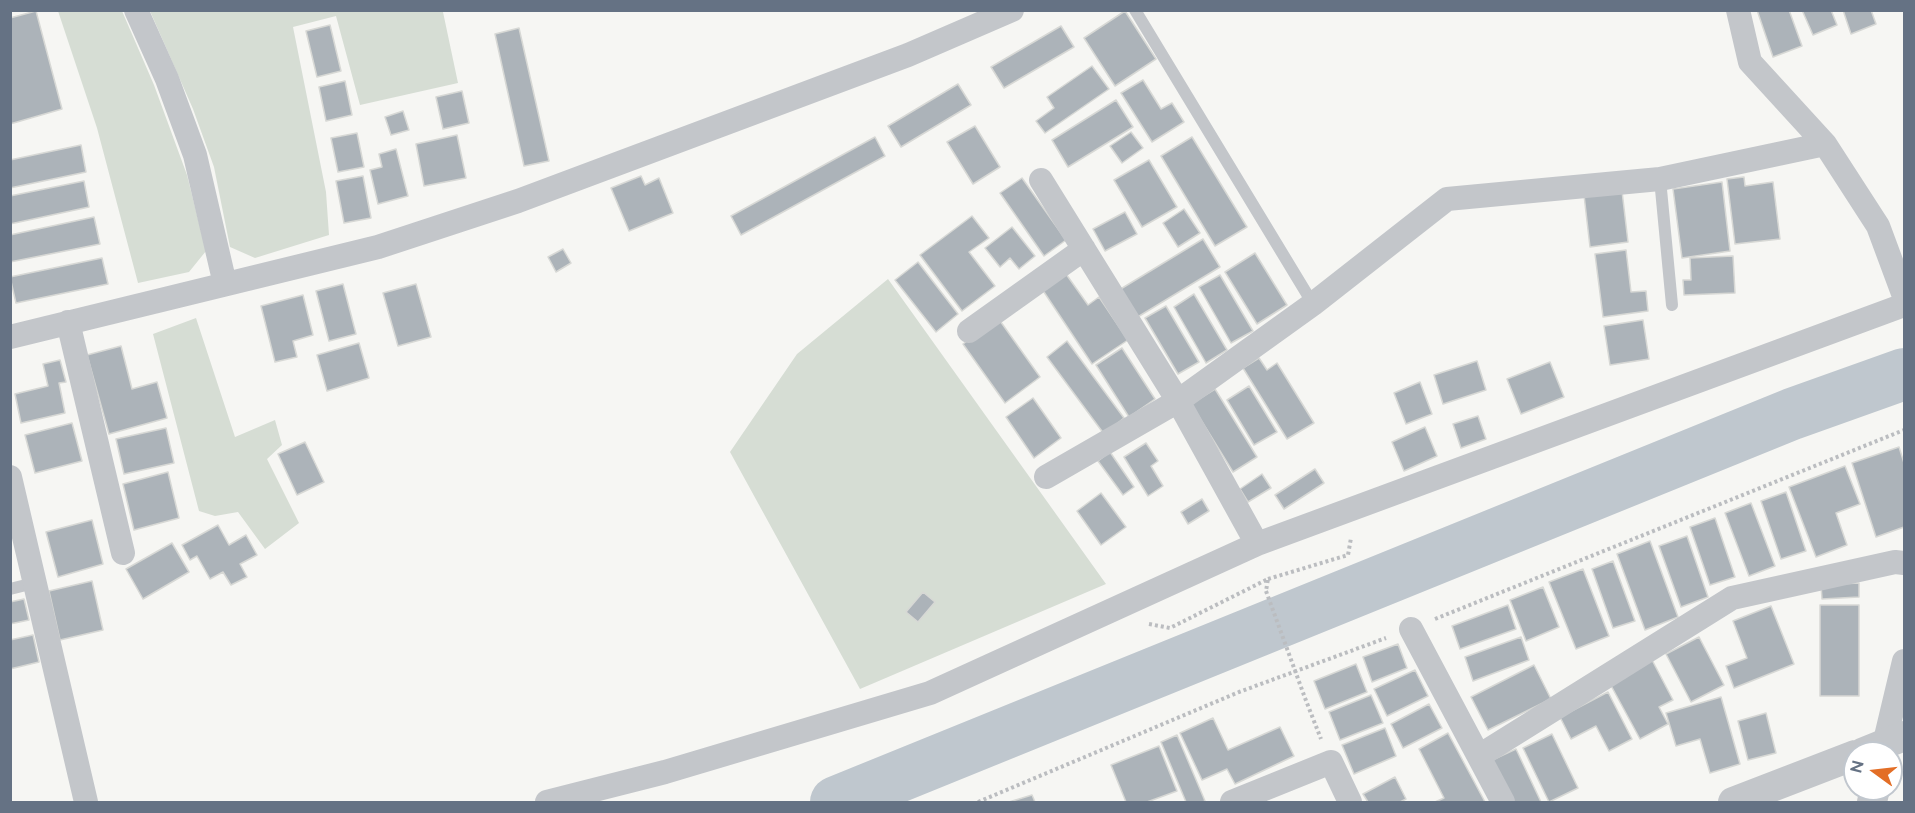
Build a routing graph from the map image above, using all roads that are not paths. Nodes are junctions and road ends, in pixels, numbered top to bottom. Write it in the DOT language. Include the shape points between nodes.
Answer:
graph roads {
  1 [pos="136,10"];
  2 [pos="1012,10"];
  3 [pos="1135,10"];
  4 [pos="1738,10"];
  5 [pos="1825,144"];
  6 [pos="1660,179"];
  7 [pos="1041,180"];
  8 [pos="1084,249"];
  9 [pos="225,284"];
  10 [pos="1905,296"];
  11 [pos="1313,304"];
  12 [pos="1672,305"];
  13 [pos="1905,306"];
  14 [pos="68,322"];
  15 [pos="969,331"];
  16 [pos="10,337"];
  17 [pos="1178,401"];
  18 [pos="10,477"];
  19 [pos="1046,477"];
  20 [pos="1257,544"];
  21 [pos="123,553"];
  22 [pos="1905,563"];
  23 [pos="34,583"];
  24 [pos="10,589"];
  25 [pos="1411,629"];
  26 [pos="1905,661"];
  27 [pos="1885,741"];
  28 [pos="1479,756"];
  29 [pos="1843,760"];
  30 [pos="86,802"];
  31 [pos="547,802"];
  32 [pos="1232,802"];
  33 [pos="1350,802"];
  34 [pos="1503,802"];
  35 [pos="1733,802"];
  1 -- 9 [label="street" via="195,155"];
  2 -- 9 [label="street" via="908,55 518,201 378,247"];
  3 -- 11 [label="lane"];
  4 -- 5 [label="street" via="1750,62"];
  5 -- 6 [label="street"];
  5 -- 10 [label="street" via="1878,226"];
  6 -- 11 [label="street" via="1447,199"];
  6 -- 12 [label="lane"];
  7 -- 8 [label="street"];
  8 -- 15 [label="street"];
  8 -- 17 [label="street"];
  9 -- 14 [label="street"];
  11 -- 17 [label="street"];
  13 -- 20 [label="street"];
  14 -- 16 [label="street"];
  14 -- 21 [label="street"];
  17 -- 19 [label="street"];
  17 -- 20 [label="street"];
  18 -- 23 [label="street"];
  20 -- 31 [label="street" via="930,693 665,772"];
  22 -- 28 [label="street" via="1732,598"];
  23 -- 24 [label="lane"];
  23 -- 30 [label="street"];
  25 -- 28 [label="street"];
  26 -- 27 [label="street"];
  28 -- 34 [label="street"];
  29 -- 35 [label="street"];
  32 -- 33 [label="street" via="1331,762"];
}
